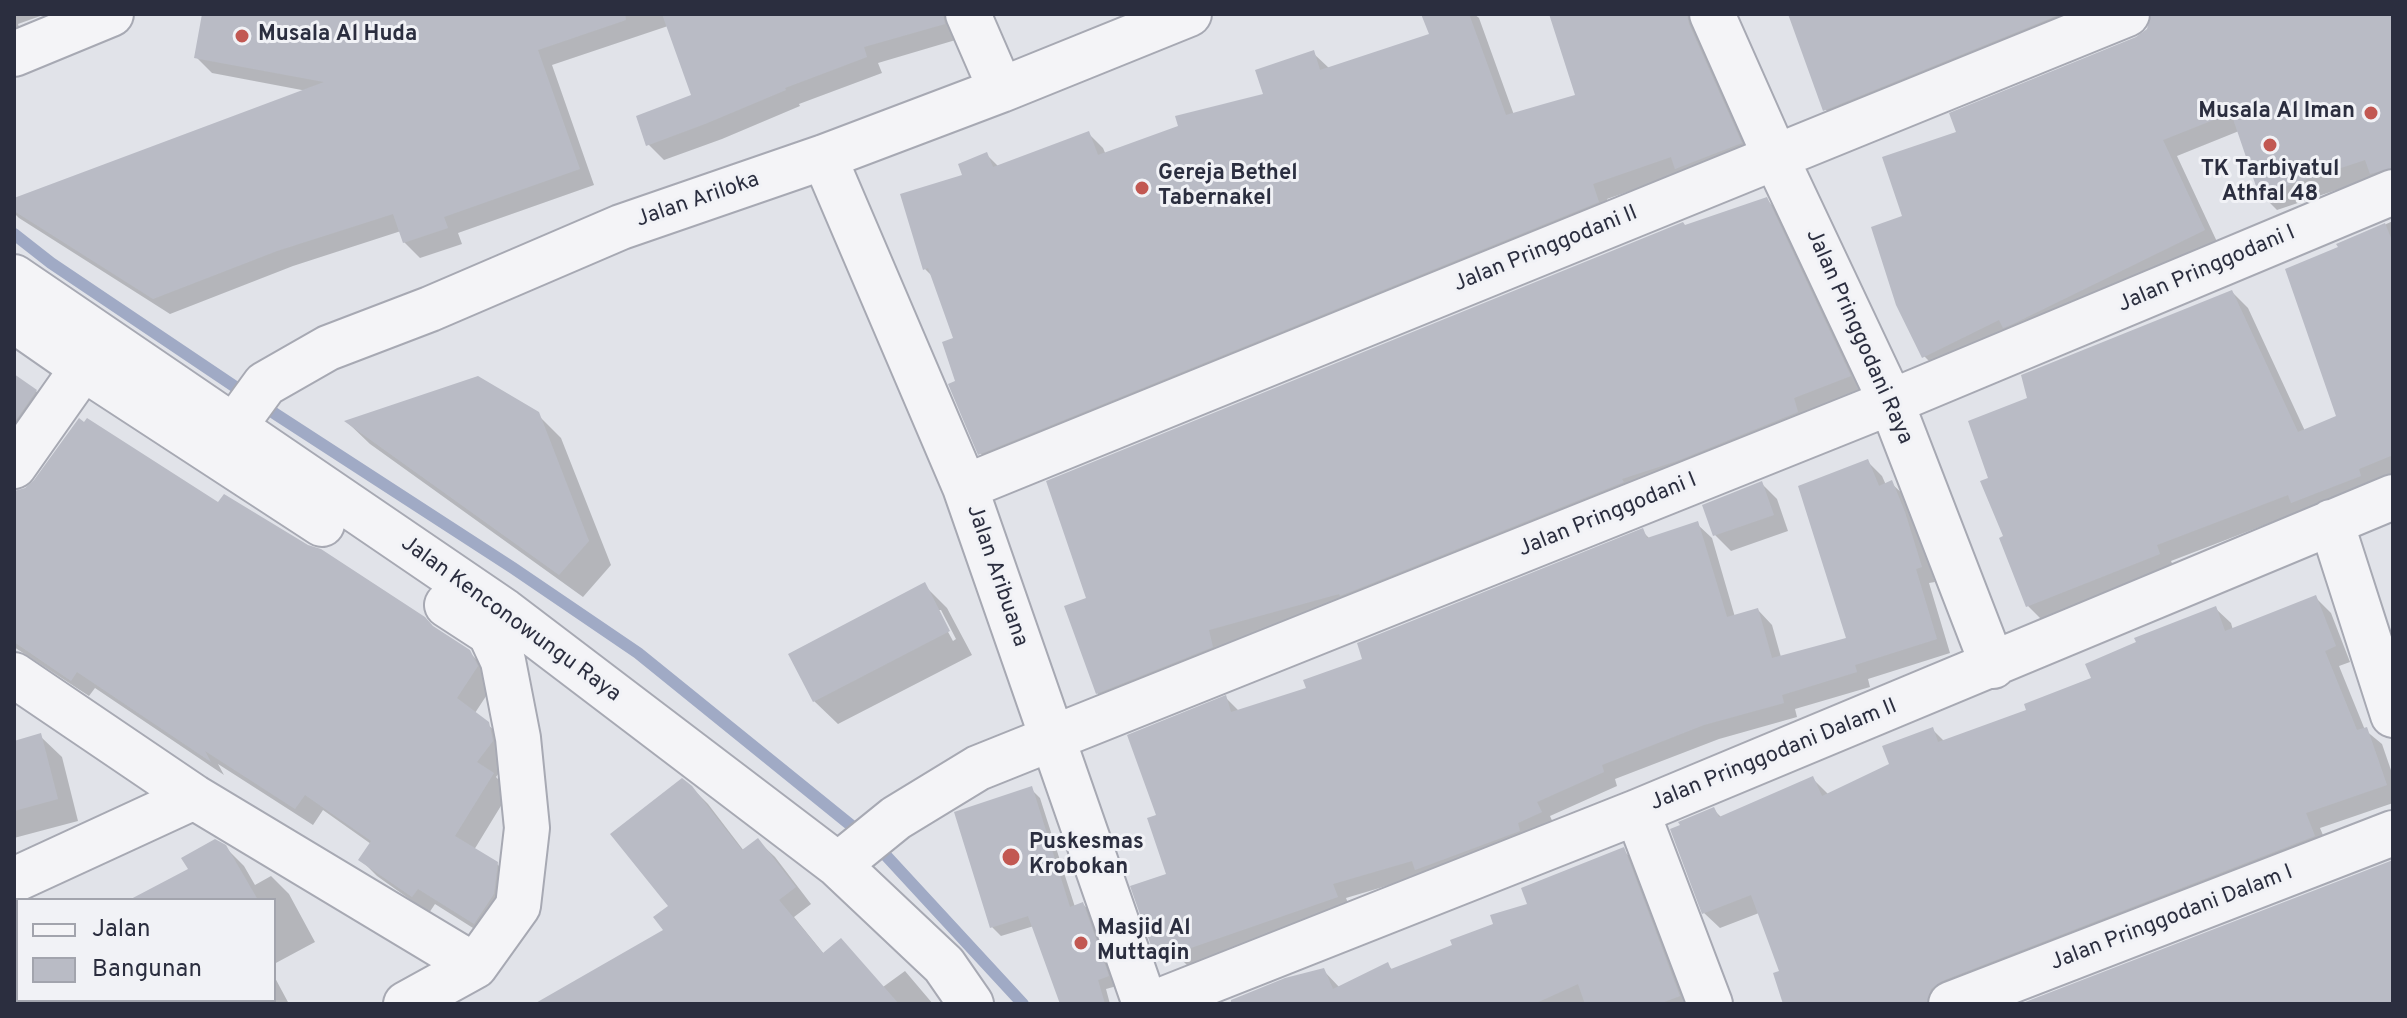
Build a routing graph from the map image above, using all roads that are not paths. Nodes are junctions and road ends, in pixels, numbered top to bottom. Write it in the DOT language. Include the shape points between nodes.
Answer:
graph roads {
  1 [pos="111,14"];
  2 [pos="968,14"];
  3 [pos="1189,14"];
  4 [pos="1712,14"];
  5 [pos="2127,14"];
  6 [pos="14,54"];
  7 [pos="1001,90"];
  8 [pos="1775,156"];
  9 [pos="824,157"];
  10 [pos="2393,192"];
  11 [pos="14,277"];
  12 [pos="14,320"];
  13 [pos="83,368"];
  14 [pos="1891,402"];
  15 [pos="248,408"];
  16 [pos="14,466"];
  17 [pos="965,487"];
  18 [pos="2393,497"];
  19 [pos="2331,522"];
  20 [pos="1993,666"];
  21 [pos="14,675"];
  22 [pos="2393,715"];
  23 [pos="1052,738"];
  24 [pos="194,797"];
  25 [pos="1637,812"];
  26 [pos="2393,833"];
  27 [pos="843,860"];
  28 [pos="14,880"];
  29 [pos="475,966"];
  30 [pos="406,1004"];
  31 [pos="971,1004"];
  32 [pos="1145,1004"];
  33 [pos="1152,1004"];
  34 [pos="1710,1004"];
  35 [pos="1951,1004"];
  1 -- 6 [label="street"];
  2 -- 7 [label="street"];
  3 -- 7 [label="street, Jalan Ariloka"];
  4 -- 8 [label="street, Jalan Pringgodani Raya"];
  5 -- 8 [label="street, Jalan Pringgodani II"];
  7 -- 9 [label="street, Jalan Ariloka"];
  8 -- 14 [label="street, Jalan Pringgodani Raya"];
  8 -- 17 [label="street, Jalan Pringgodani II"];
  9 -- 15 [label="street, Jalan Ariloka" via="621,227 328,348"];
  9 -- 17 [label="street, Jalan Aribuana"];
  10 -- 14 [label="street, Jalan Pringgodani I"];
  11 -- 15 [label="street, Jalan Kenconowungu Raya"];
  12 -- 13 [label="street"];
  13 -- 16 [label="street"];
  13 -- 29 [label="street" via="490,633 503,661 518,738 527,828 518,906"];
  14 -- 20 [label="street, Jalan Pringgodani Raya"];
  14 -- 23 [label="street, Jalan Pringgodani I"];
  15 -- 27 [label="street, Jalan Kenconowungu Raya" via="504,611"];
  17 -- 23 [label="street, Jalan Aribuana"];
  18 -- 19 [label="street, Jalan Pringgodani Dalam II"];
  19 -- 20 [label="street, Jalan Pringgodani Dalam II"];
  19 -- 22 [label="street"];
  20 -- 25 [label="street, Jalan Pringgodani Dalam II"];
  21 -- 24 [label="street"];
  23 -- 27 [label="street, Jalan Pringgodani I" via="978,768 896,818"];
  23 -- 32 [label="street, Jalan Aribuana"];
  24 -- 28 [label="street"];
  24 -- 29 [label="street"];
  25 -- 33 [label="street, Jalan Pringgodani Dalam II"];
  25 -- 34 [label="street"];
  26 -- 35 [label="street, Jalan Pringgodani Dalam I"];
  27 -- 31 [label="street, Jalan Kenconowungu Raya" via="944,965"];
  29 -- 30 [label="street"];
}
